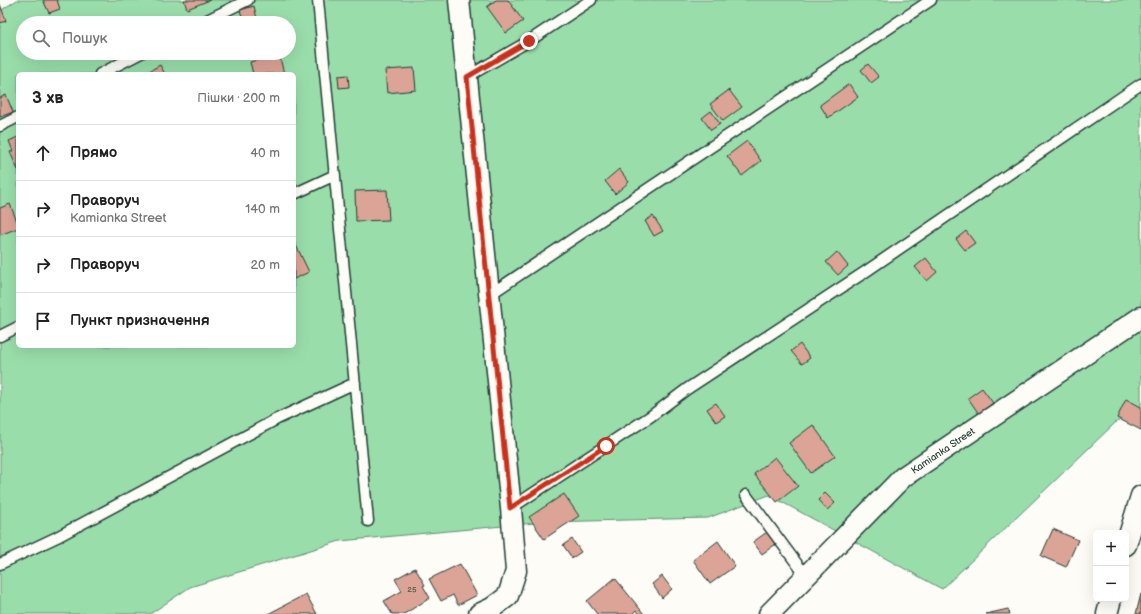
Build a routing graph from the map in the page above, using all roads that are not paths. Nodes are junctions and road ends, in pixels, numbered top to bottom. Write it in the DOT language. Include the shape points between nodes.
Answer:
graph roads {
  1 [pos="248,0"];
  2 [pos="318,0"];
  3 [pos="459,0"];
  4 [pos="591,0"];
  5 [pos="931,0"];
  6 [pos="215,16"];
  7 [pos="127,60"];
  8 [pos="104,72"];
  9 [pos="467,77"];
  10 [pos="1141,84"];
  11 [pos="16,118"];
  12 [pos="0,126"];
  13 [pos="335,175"];
  14 [pos="296,193"];
  15 [pos="489,294"];
  16 [pos="1141,317"];
  17 [pos="16,328"];
  18 [pos="0,336"];
  19 [pos="355,383"];
  20 [pos="746,495"];
  21 [pos="1141,496"];
  22 [pos="510,508"];
  23 [pos="1138,518"];
  24 [pos="368,520"];
  25 [pos="1129,538"];
  26 [pos="0,564"];
  27 [pos="806,576"];
  28 [pos="1110,602"];
  29 [pos="479,614"];
  30 [pos="769,614"];
  31 [pos="1107,614"];
  1 -- 6 [label="lane"];
  2 -- 13 [label="lane"];
  3 -- 9 [label="street"];
  4 -- 9 [label="lane" via="529,41"];
  5 -- 15 [label="lane"];
  7 -- 8 [label="lane"];
  9 -- 15 [label="street"];
  10 -- 22 [label="lane" via="872,268"];
  11 -- 12 [label="lane"];
  13 -- 14 [label="lane"];
  13 -- 19 [label="lane"];
  15 -- 22 [label="street"];
  16 -- 27 [label="street, Kamianka Street" via="903,477"];
  17 -- 18 [label="lane"];
  19 -- 24 [label="lane"];
  19 -- 26 [label="lane" via="277,419 57,537"];
  20 -- 27 [label="lane"];
  21 -- 23 [label="street"];
  22 -- 29 [label="street" via="516,571 508,596"];
  23 -- 25 [label="street"];
  27 -- 30 [label="street, Kamianka Street"];
  28 -- 31 [label="street"];
}
